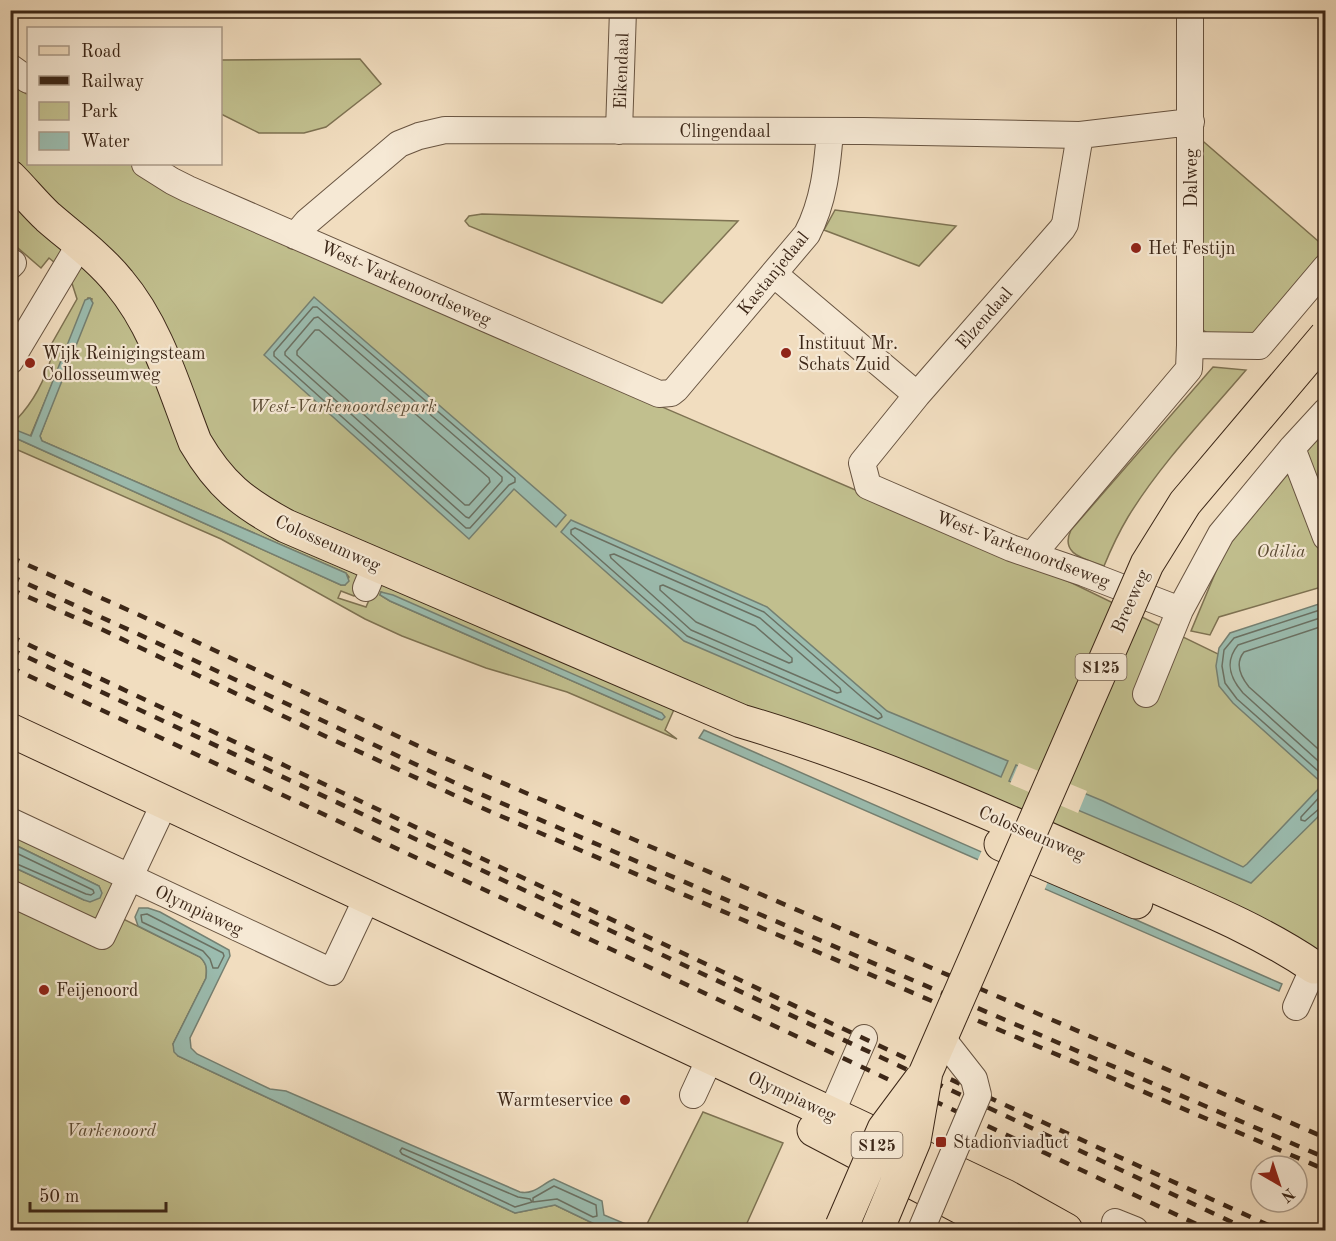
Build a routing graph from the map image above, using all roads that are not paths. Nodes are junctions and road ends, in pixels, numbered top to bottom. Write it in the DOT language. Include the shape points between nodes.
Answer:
graph roads {
  1 [pos="623,10"];
  2 [pos="1190,10"];
  3 [pos="10,67"];
  4 [pos="27,79"];
  5 [pos="1191,122"];
  6 [pos="619,131"];
  7 [pos="830,132"];
  8 [pos="1080,135"];
  9 [pos="147,165"];
  10 [pos="10,177"];
  11 [pos="10,197"];
  12 [pos="46,215"];
  13 [pos="295,236"];
  14 [pos="80,244"];
  15 [pos="10,261"];
  16 [pos="10,266"];
  17 [pos="1326,267"];
  18 [pos="774,274"];
  19 [pos="1326,336"];
  20 [pos="1191,345"];
  21 [pos="10,361"];
  22 [pos="671,393"];
  23 [pos="917,395"];
  24 [pos="1326,411"];
  25 [pos="1292,448"];
  26 [pos="868,486"];
  27 [pos="1326,537"];
  28 [pos="1033,554"];
  29 [pos="1180,610"];
  30 [pos="1146,694"];
  31 [pos="10,730"];
  32 [pos="10,755"];
  33 [pos="10,821"];
  34 [pos="156,821"];
  35 [pos="130,877"];
  36 [pos="10,893"];
  37 [pos="358,917"];
  38 [pos="1320,970"];
  39 [pos="1296,1007"];
  40 [pos="942,1037"];
  41 [pos="864,1038"];
  42 [pos="926,1072"];
  43 [pos="701,1077"];
  44 [pos="831,1114"];
  45 [pos="1000,1217"];
  46 [pos="841,1228"];
  47 [pos="877,1230"];
  48 [pos="921,1230"];
  49 [pos="1066,1230"];
  1 -- 6 [label="street, Eikendaal"];
  2 -- 5 [label="street, Dalweg"];
  3 -- 4 [label="street"];
  5 -- 8 [label="street, Clingendaal"];
  5 -- 20 [label="street, Dalweg"];
  6 -- 7 [label="street, Clingendaal"];
  6 -- 13 [label="street, Clingendaal" via="445,130 419,136 399,144"];
  7 -- 8 [label="street, Clingendaal"];
  7 -- 18 [label="street, Kastanjedaal" via="826,181 816,215 807,234"];
  8 -- 23 [label="street, Elzendaal" via="1062,229"];
  9 -- 13 [label="street, West-Varkenoordseweg" via="180,186"];
  10 -- 12 [label="main road, Colosseumweg"];
  11 -- 12 [label="main road, Colosseumweg"];
  12 -- 14 [label="main road, Colosseumweg"];
  13 -- 22 [label="street, West-Varkenoordseweg" via="659,394"];
  14 -- 21 [label="street"];
  14 -- 38 [label="main road, Colosseumweg" via="109,270 138,307 195,442 213,470 256,510 371,576 741,721 908,804 1092,884 1251,949"];
  15 -- 16 [label="street"];
  17 -- 20 [label="street" via="1259,346"];
  18 -- 22 [label="street, Kastanjedaal"];
  18 -- 23 [label="street"];
  19 -- 40 [label="main road, Breeweg / S125, bridge" via="1185,503 1152,556"];
  20 -- 28 [label="street" via="1189,369"];
  23 -- 26 [label="street, Elzendaal" via="862,464"];
  24 -- 25 [label="street"];
  25 -- 27 [label="street"];
  25 -- 29 [label="street" via="1221,534"];
  26 -- 28 [label="street, West-Varkenoordseweg"];
  28 -- 29 [label="street, West-Varkenoordseweg"];
  29 -- 30 [label="street"];
  31 -- 34 [label="main road, Olympiaweg"];
  32 -- 34 [label="main road, Olympiaweg"];
  33 -- 35 [label="street, Olympiaweg"];
  34 -- 35 [label="street"];
  34 -- 37 [label="main road, Olympiaweg"];
  35 -- 36 [label="street" via="102,936"];
  35 -- 37 [label="street, Olympiaweg" via="332,972"];
  37 -- 43 [label="main road, Olympiaweg"];
  38 -- 39 [label="street"];
  40 -- 42 [label="main road, S125, bridge"];
  40 -- 48 [label="street, bridge" via="974,1079 978,1095"];
  41 -- 44 [label="street"];
  42 -- 46 [label="main road, S125, bridge" via="884,1129"];
  42 -- 47 [label="main road, S125, bridge" via="914,1141"];
  43 -- 44 [label="main road, Olympiaweg"];
  43 -- 45 [label="main road, Olympiaweg"];
  44 -- 45 [label="main road, Olympiaweg"];
  45 -- 49 [label="main road, Olympiaweg"];
}
